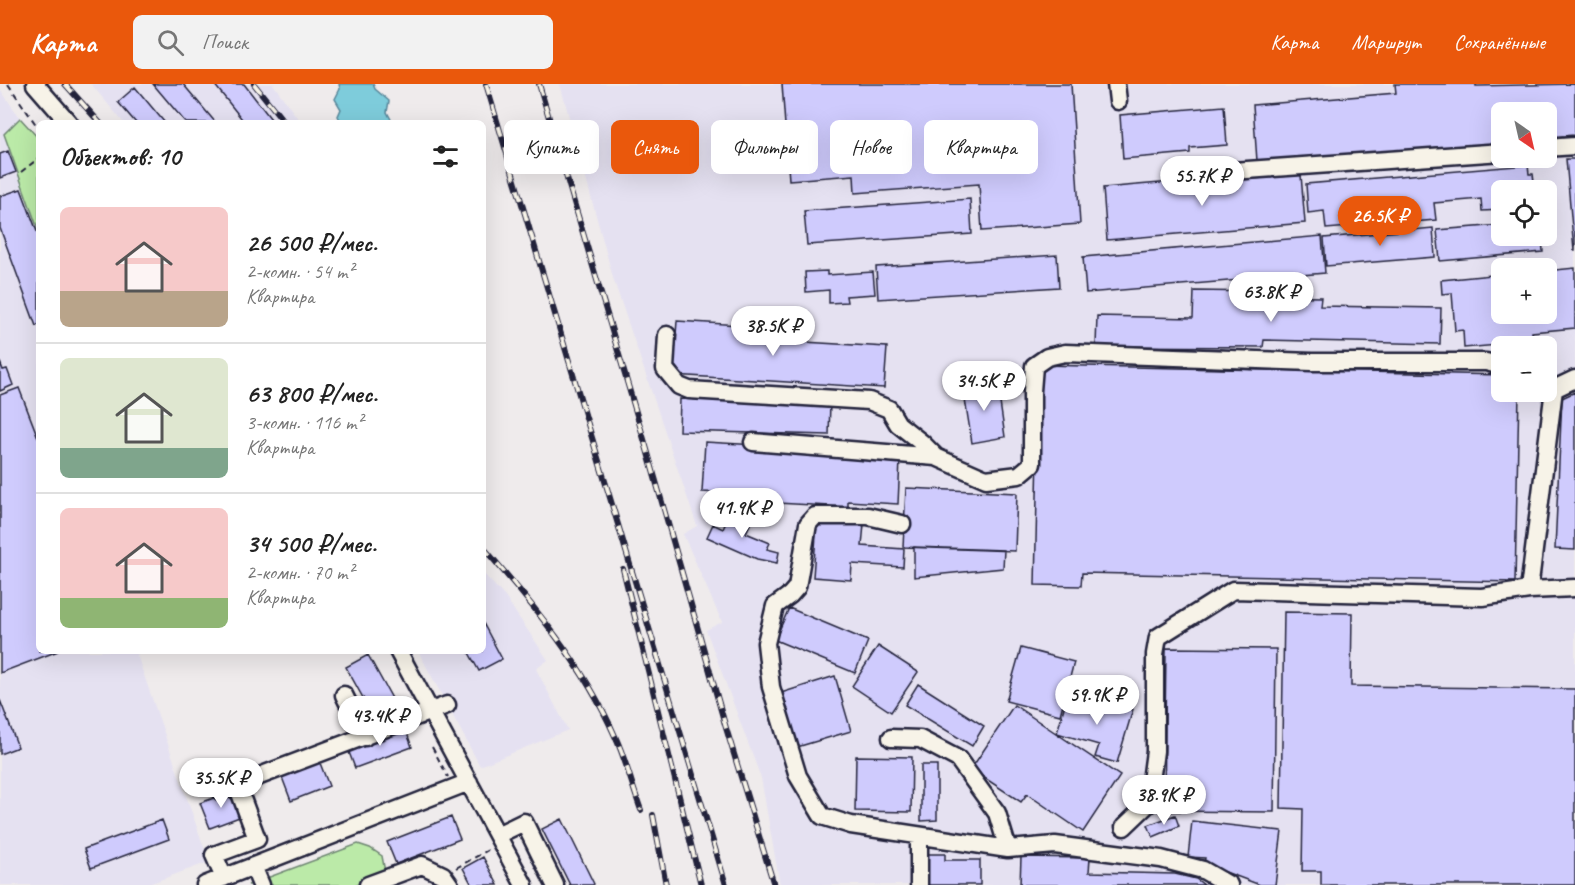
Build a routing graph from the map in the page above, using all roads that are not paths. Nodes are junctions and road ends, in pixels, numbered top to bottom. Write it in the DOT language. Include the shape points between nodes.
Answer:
graph roads {
  1 [pos="35,84"];
  2 [pos="1116,84"];
  3 [pos="1118,101"];
  4 [pos="66,120"];
  5 [pos="1575,146"];
  6 [pos="1557,147"];
  7 [pos="1491,153"];
  8 [pos="1218,172"];
  9 [pos="667,335"];
  10 [pos="1491,363"];
  11 [pos="1575,379"];
  12 [pos="1557,384"];
  13 [pos="1548,402"];
  14 [pos="753,442"];
  15 [pos="936,457"];
  16 [pos="902,524"];
  17 [pos="1575,588"];
  18 [pos="1528,590"];
  19 [pos="400,654"];
  20 [pos="344,695"];
  21 [pos="447,705"];
  22 [pos="431,712"];
  23 [pos="365,737"];
  24 [pos="891,738"];
  25 [pos="469,782"];
  26 [pos="237,785"];
  27 [pos="220,791"];
  28 [pos="1124,827"];
  29 [pos="497,835"];
  30 [pos="919,836"];
  31 [pos="1008,849"];
  32 [pos="253,866"];
  33 [pos="224,878"];
  34 [pos="447,880"];
  35 [pos="205,885"];
  36 [pos="261,885"];
  37 [pos="368,885"];
  38 [pos="524,885"];
  39 [pos="555,885"];
  40 [pos="919,885"];
  41 [pos="1229,885"];
  1 -- 4 [label="street"];
  2 -- 3 [label="street"];
  5 -- 6 [label="street"];
  7 -- 8 [label="street"];
  9 -- 15 [label="street" via="665,369 679,386 689,390 869,401 889,409 898,424"];
  10 -- 15 [label="street" via="1312,362 1065,353 1047,357 1034,366 1032,464 1019,475 986,479"];
  11 -- 12 [label="street"];
  13 -- 18 [label="street"];
  14 -- 15 [label="street"];
  16 -- 30 [label="street" via="868,516 815,516 808,524 797,587 775,606 766,643 771,687 790,755 822,816"];
  17 -- 18 [label="street"];
  18 -- 28 [label="street" via="1482,597 1233,590 1158,637 1155,751 1148,804"];
  19 -- 22 [label="street"];
  20 -- 23 [label="street"];
  21 -- 22 [label="street"];
  22 -- 23 [label="street"];
  22 -- 25 [label="street"];
  23 -- 26 [label="street"];
  24 -- 31 [label="street" via="920,739 958,759 997,813"];
  25 -- 29 [label="street"];
  25 -- 32 [label="street"];
  26 -- 27 [label="street"];
  26 -- 33 [label="street" via="257,839 214,855"];
  29 -- 38 [label="street"];
  29 -- 39 [label="street" via="524,822"];
  30 -- 31 [label="street"];
  30 -- 40 [label="street"];
  31 -- 41 [label="street" via="1055,845 1161,859 1203,870"];
  32 -- 33 [label="street"];
  32 -- 36 [label="street"];
  33 -- 35 [label="street"];
  34 -- 37 [label="street" via="422,865"];
}
